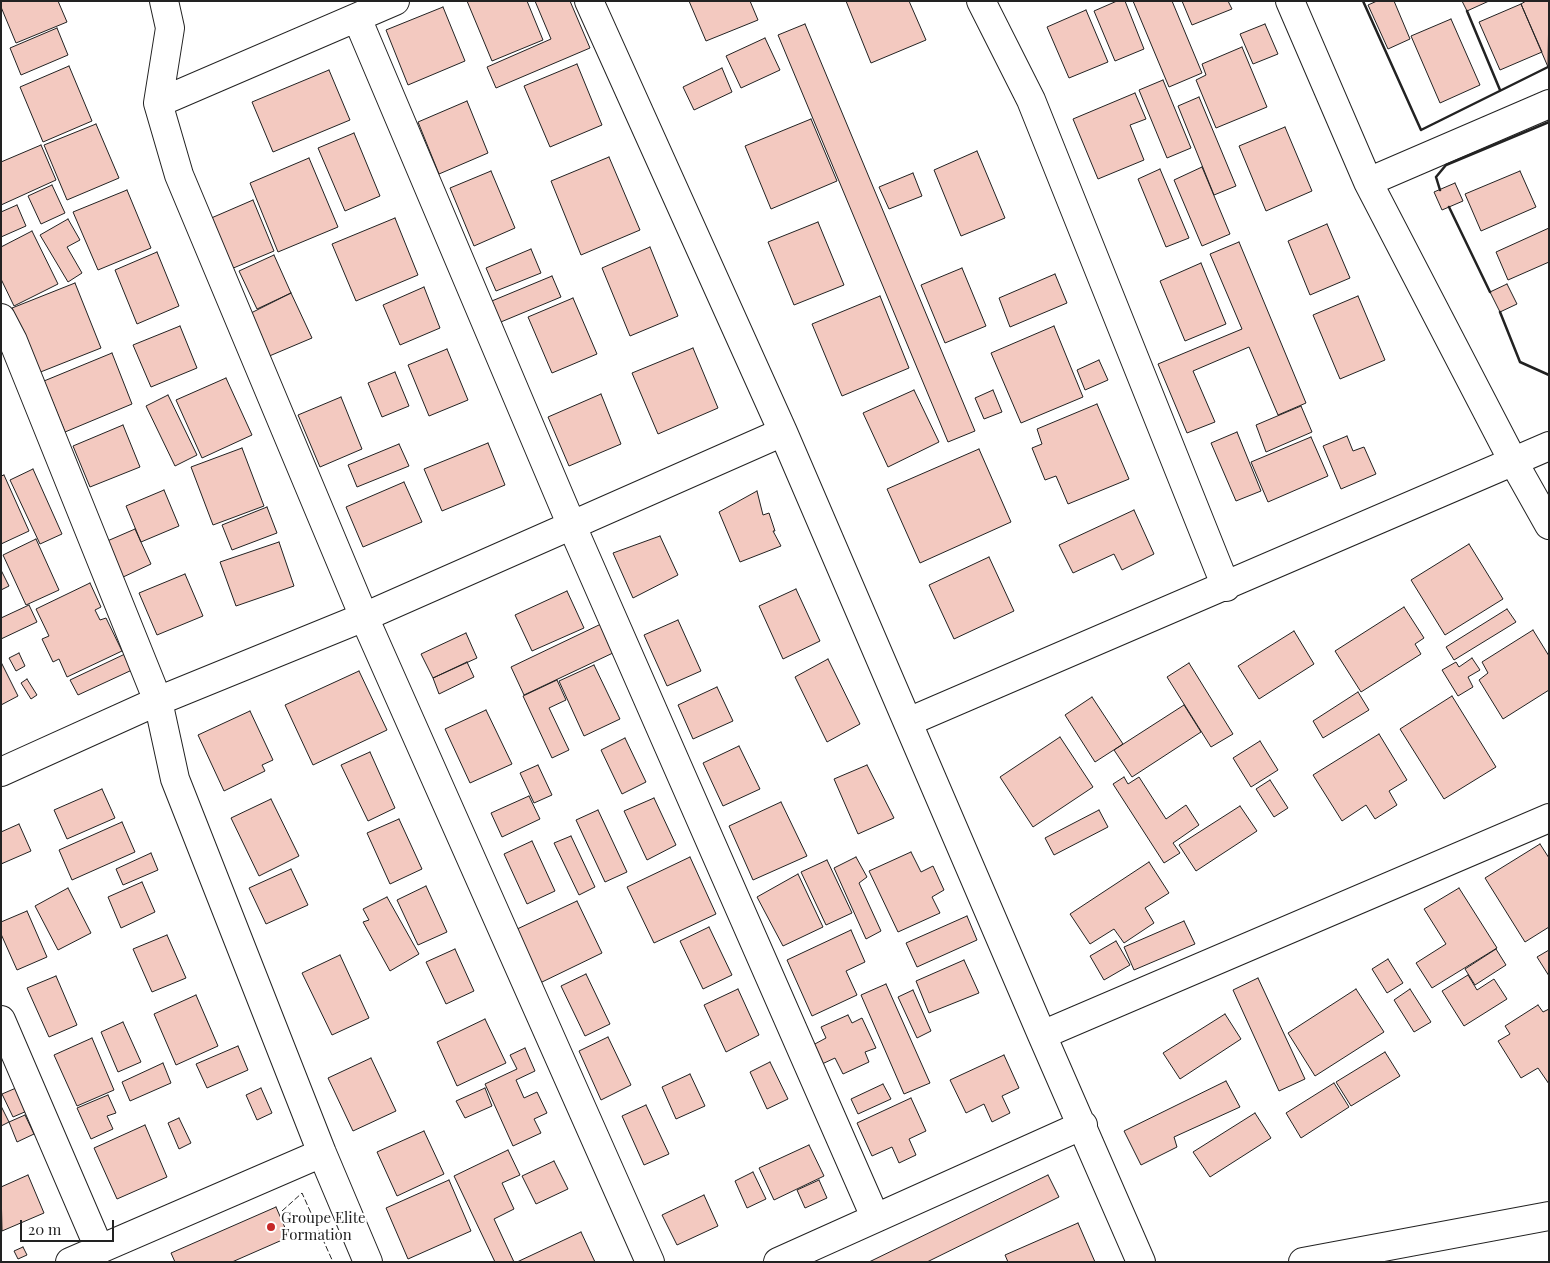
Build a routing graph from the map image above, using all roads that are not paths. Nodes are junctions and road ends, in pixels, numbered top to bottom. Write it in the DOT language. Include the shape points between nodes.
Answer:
graph roads {
  1 [pos="164,1"];
  2 [pos="395,1"];
  3 [pos="589,1"];
  4 [pos="981,1"];
  5 [pos="1290,1"];
  6 [pos="356,18"];
  7 [pos="158,103"];
  8 [pos="1549,104"];
  9 [pos="1368,182"];
  10 [pos="1,318"];
  11 [pos="783,432"];
  12 [pos="1549,446"];
  13 [pos="1513,461"];
  14 [pos="1549,525"];
  15 [pos="572,526"];
  16 [pos="1226,587"];
  17 [pos="364,617"];
  18 [pos="158,701"];
  19 [pos="908,722"];
  20 [pos="1,772"];
  21 [pos="1549,818"];
  22 [pos="1,1020"];
  23 [pos="1042,1036"];
  24 [pos="1083,1124"];
  25 [pos="322,1153"];
  26 [pos="1549,1216"];
  27 [pos="875,1217"];
  28 [pos="99,1248"];
  29 [pos="70,1262"];
  30 [pos="368,1262"];
  31 [pos="650,1262"];
  32 [pos="778,1262"];
  33 [pos="1142,1262"];
  34 [pos="1303,1262"];
  1 -- 7 [label="street" via="170,28"];
  2 -- 6 [label="street"];
  3 -- 11 [label="street"];
  4 -- 16 [label="street" via="1032,100"];
  5 -- 9 [label="street"];
  6 -- 7 [label="street"];
  6 -- 15 [label="street"];
  7 -- 17 [label="street" via="179,175"];
  8 -- 9 [label="street"];
  9 -- 13 [label="street"];
  10 -- 18 [label="street"];
  11 -- 15 [label="street"];
  11 -- 19 [label="street"];
  12 -- 13 [label="street"];
  13 -- 14 [label="street"];
  13 -- 16 [label="street"];
  15 -- 17 [label="street"];
  15 -- 27 [label="street"];
  16 -- 19 [label="street"];
  17 -- 18 [label="street"];
  17 -- 31 [label="street"];
  18 -- 20 [label="street"];
  18 -- 25 [label="street" via="175,779"];
  19 -- 23 [label="street"];
  21 -- 23 [label="street"];
  22 -- 28 [label="street"];
  23 -- 24 [label="street"];
  24 -- 27 [label="street"];
  24 -- 33 [label="street"];
  25 -- 28 [label="street"];
  25 -- 30 [label="street"];
  26 -- 34 [label="street"];
  27 -- 32 [label="street"];
  28 -- 29 [label="street"];
}
